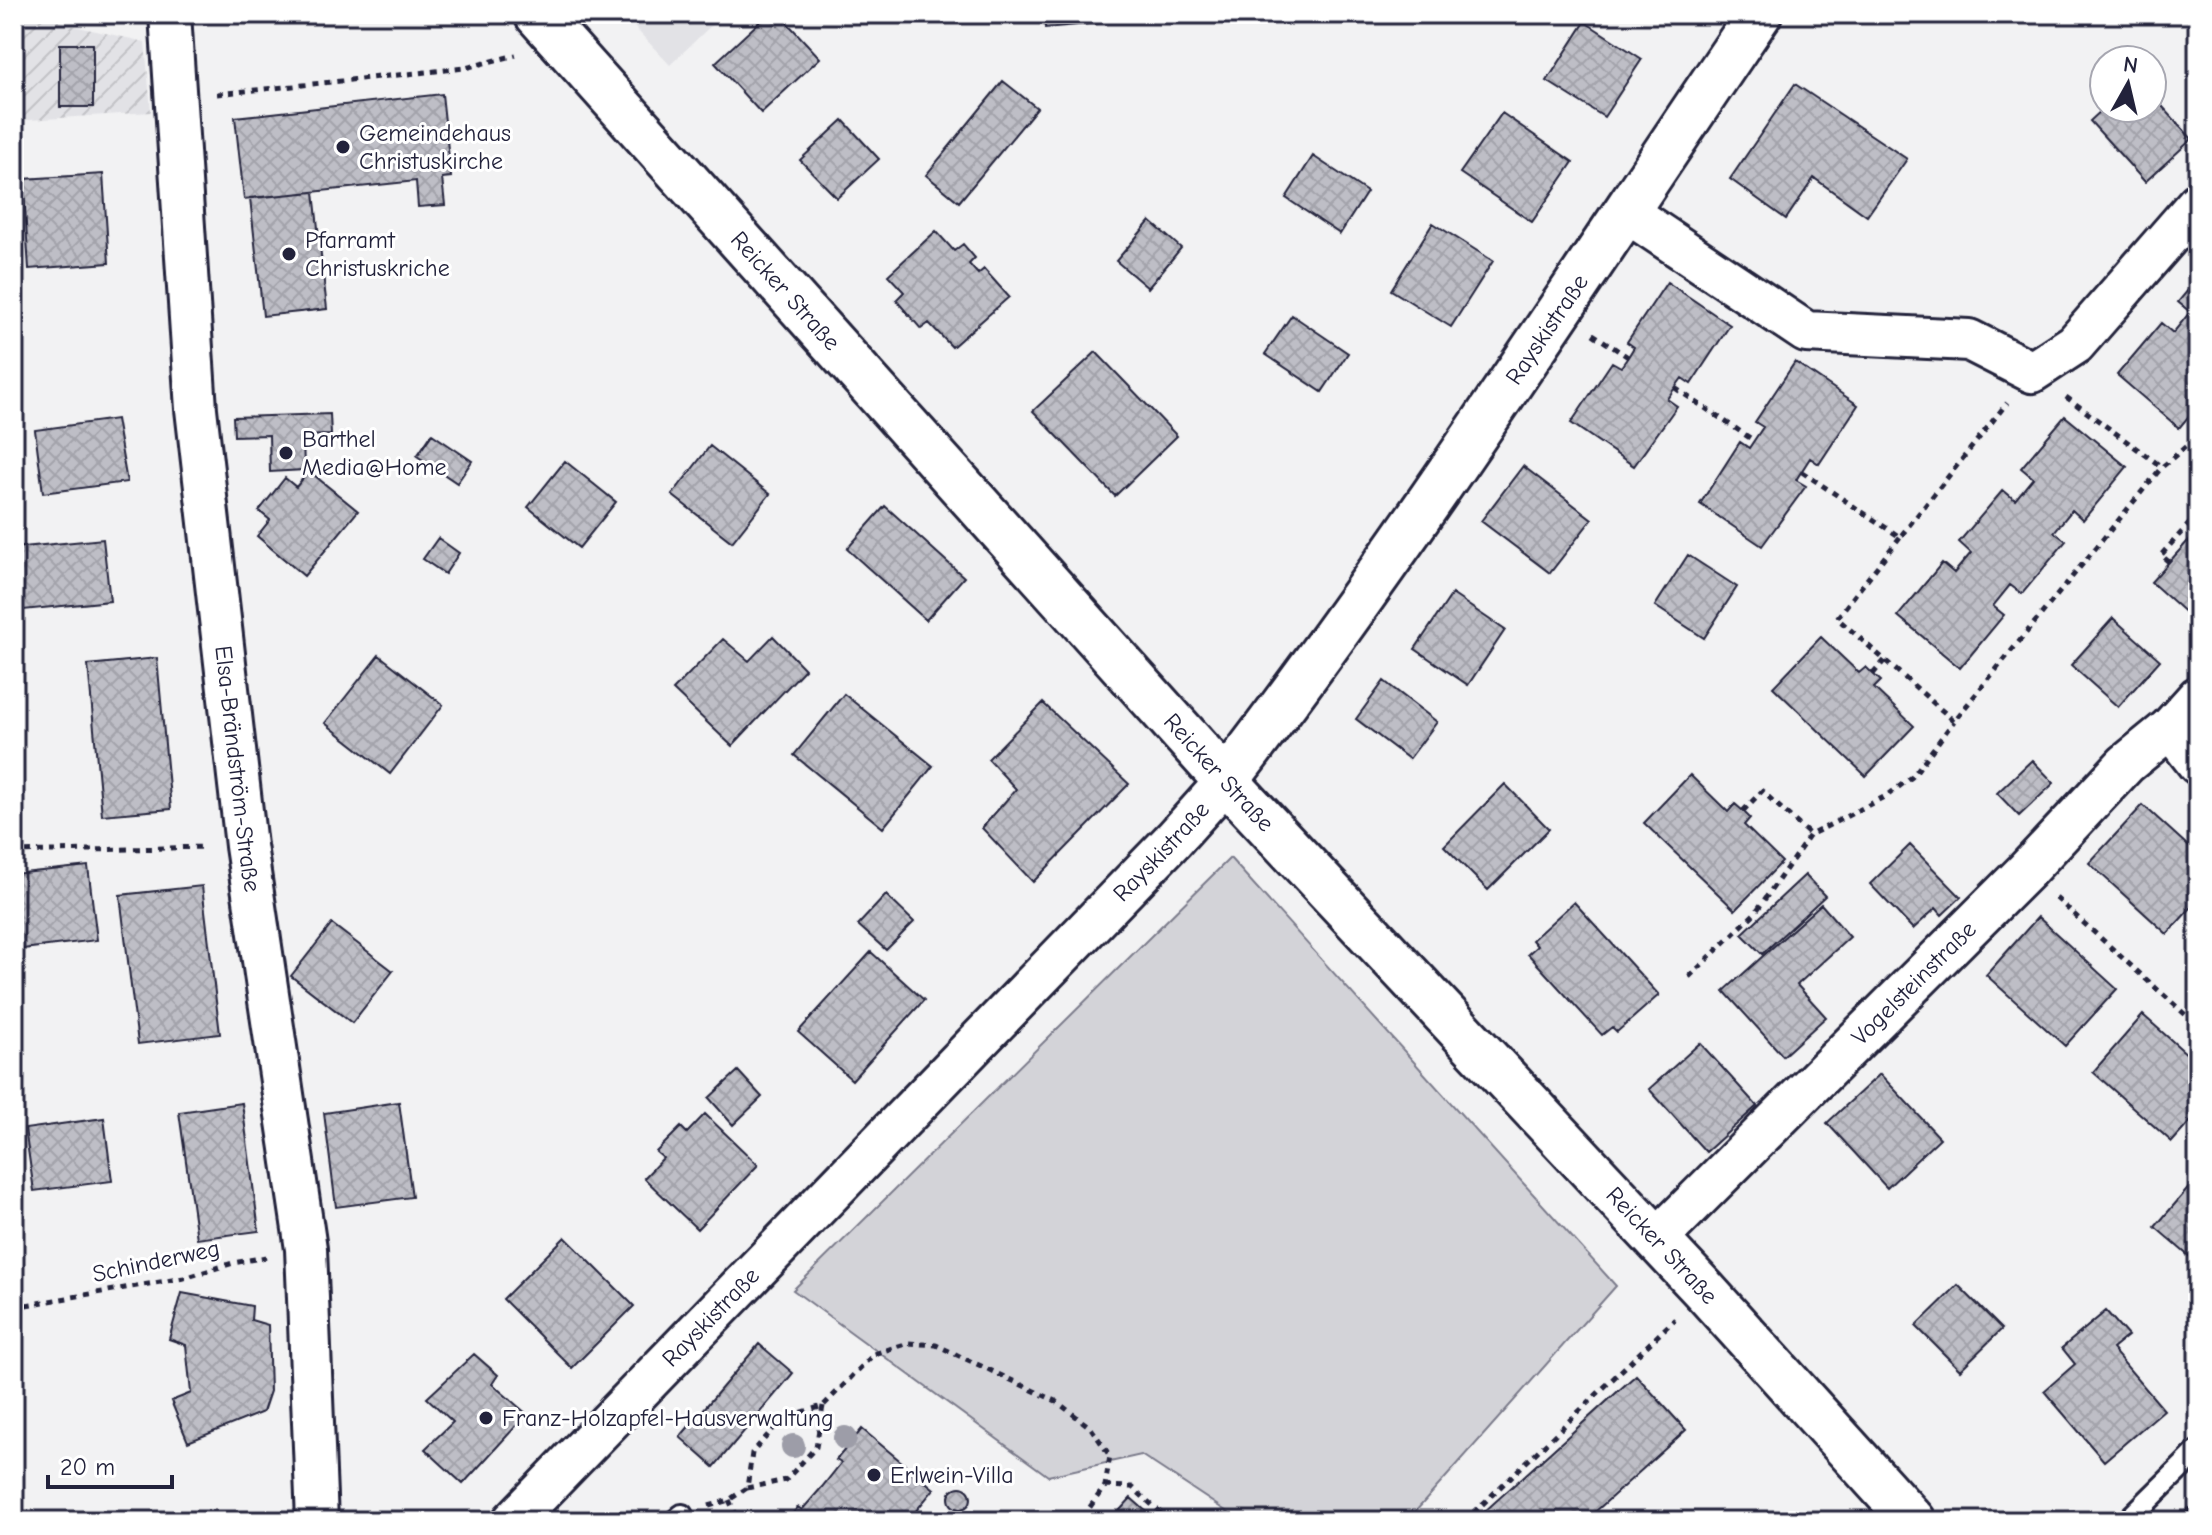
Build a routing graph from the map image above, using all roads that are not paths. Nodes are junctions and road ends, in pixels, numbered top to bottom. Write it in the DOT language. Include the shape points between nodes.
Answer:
graph roads {
  1 [pos="170,14"];
  2 [pos="537,14"];
  3 [pos="1759,14"];
  4 [pos="2198,203"];
  5 [pos="1625,211"];
  6 [pos="2198,697"];
  7 [pos="2170,728"];
  8 [pos="2198,764"];
  9 [pos="1226,781"];
  10 [pos="1656,1240"];
  11 [pos="2198,1451"];
  12 [pos="317,1521"];
  13 [pos="513,1521"];
  14 [pos="1913,1521"];
  15 [pos="2127,1521"];
  1 -- 12 [label="street, Elsa-Brändström-Straße" via="196,409 246,846 306,1249"];
  2 -- 9 [label="street, Reicker Straße"];
  3 -- 5 [label="street, Rayskistraße"];
  4 -- 5 [label="street" via="2075,344 2032,372 1969,340 1806,332"];
  5 -- 9 [label="street, Rayskistraße" via="1322,654"];
  6 -- 7 [label="street, Vogelsteinstraße"];
  7 -- 8 [label="street"];
  7 -- 10 [label="street, Vogelsteinstraße" via="2126,764 2026,871"];
  9 -- 10 [label="street, Reicker Straße"];
  9 -- 13 [label="street, Rayskistraße"];
  10 -- 14 [label="street, Reicker Straße"];
  11 -- 15 [label="lane"];
}
